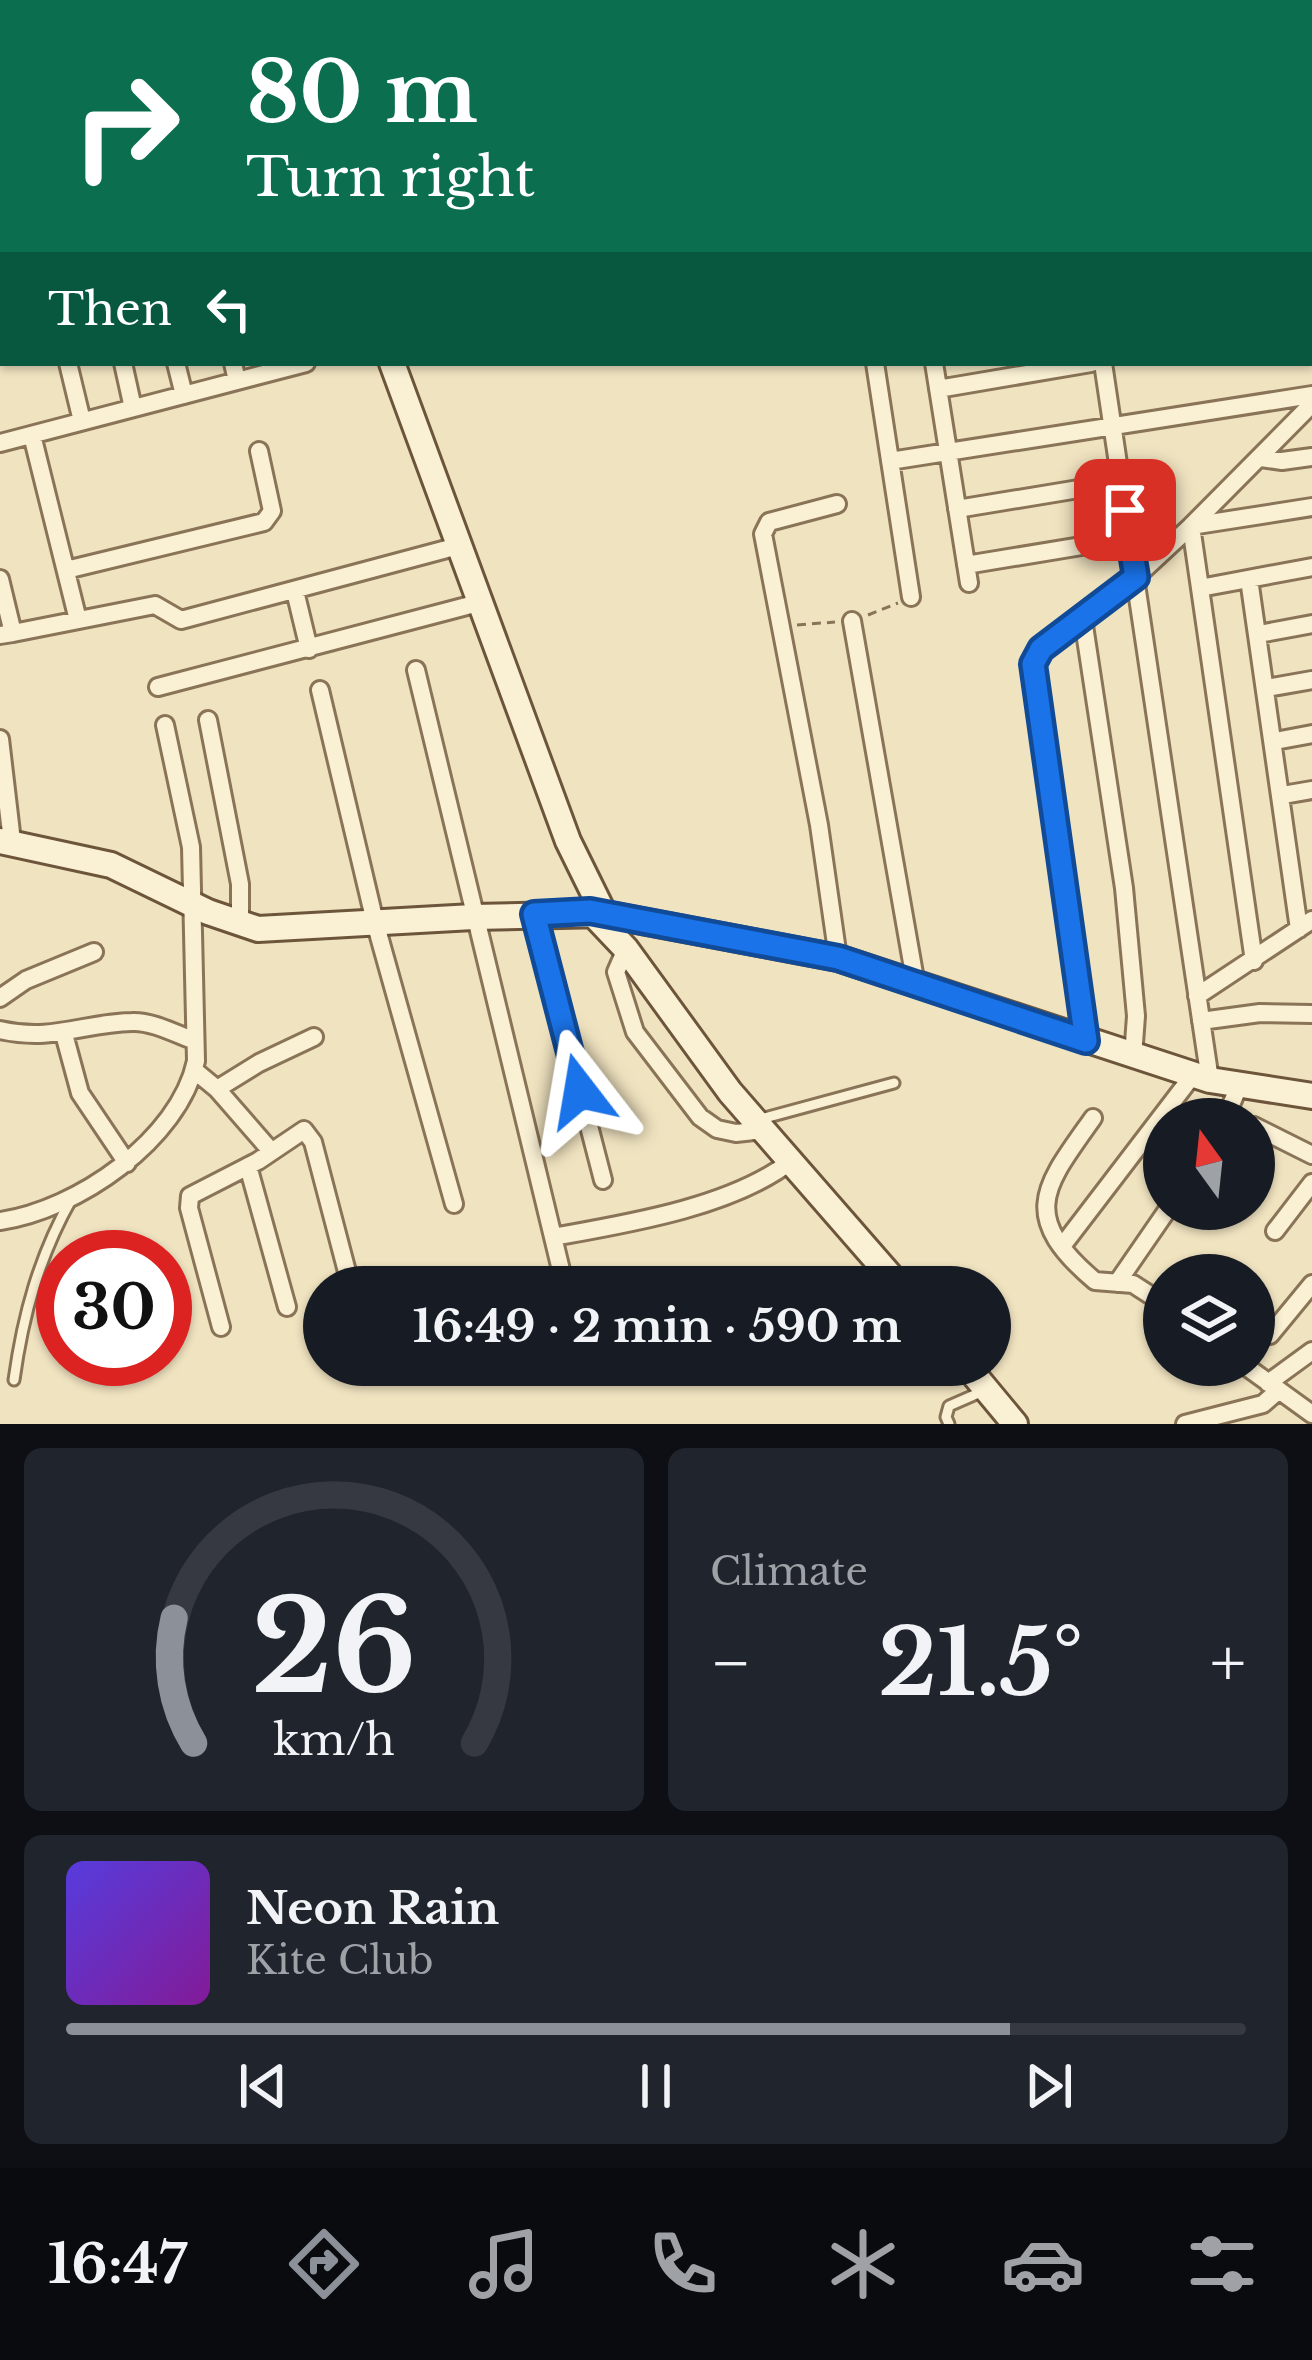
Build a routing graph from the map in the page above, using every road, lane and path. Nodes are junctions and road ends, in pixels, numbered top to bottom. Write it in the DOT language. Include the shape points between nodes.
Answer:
graph roads {
  1 [pos="69,366"];
  2 [pos="124,366"];
  3 [pos="177,366"];
  4 [pos="280,366"];
  5 [pos="393,366"];
  6 [pos="875,366"];
  7 [pos="934,366"];
  8 [pos="1102,366"];
  9 [pos="1047,367"];
  10 [pos="993,371"];
  11 [pos="235,372"];
  12 [pos="938,389"];
  13 [pos="184,395"];
  14 [pos="1312,395"];
  15 [pos="1312,404"];
  16 [pos="134,408"];
  17 [pos="82,422"];
  18 [pos="1112,423"];
  19 [pos="32,434"];
  20 [pos="0,443"];
  21 [pos="259,451"];
  22 [pos="948,452"];
  23 [pos="1312,457"];
  24 [pos="1261,458"];
  25 [pos="890,461"];
  26 [pos="1121,482"];
  27 [pos="837,504"];
  28 [pos="1312,507"];
  29 [pos="957,509"];
  30 [pos="1191,526"];
  31 [pos="1130,538"];
  32 [pos="458,545"];
  33 [pos="1312,567"];
  34 [pos="65,570"];
  35 [pos="1136,577"];
  36 [pos="0,579"];
  37 [pos="1249,579"];
  38 [pos="1200,588"];
  39 [pos="295,592"];
  40 [pos="911,597"];
  41 [pos="482,602"];
  42 [pos="1083,619"];
  43 [pos="78,620"];
  44 [pos="851,621"];
  45 [pos="1312,624"];
  46 [pos="7,634"];
  47 [pos="1259,634"];
  48 [pos="309,649"];
  49 [pos="416,670"];
  50 [pos="1312,680"];
  51 [pos="158,687"];
  52 [pos="1267,688"];
  53 [pos="320,689"];
  54 [pos="208,720"];
  55 [pos="165,725"];
  56 [pos="1312,734"];
  57 [pos="0,739"];
  58 [pos="1275,741"];
  59 [pos="1312,790"];
  60 [pos="1283,795"];
  61 [pos="6,841"];
  62 [pos="1312,844"];
  63 [pos="1289,846"];
  64 [pos="192,904"];
  65 [pos="597,913"];
  66 [pos="534,914"];
  67 [pos="473,916"];
  68 [pos="375,922"];
  69 [pos="240,923"];
  70 [pos="1306,925"];
  71 [pos="626,950"];
  72 [pos="94,952"];
  73 [pos="838,958"];
  74 [pos="1254,961"];
  75 [pos="916,985"];
  76 [pos="1197,996"];
  77 [pos="0,998"];
  78 [pos="1312,1014"];
  79 [pos="1201,1022"];
  80 [pos="0,1030"];
  81 [pos="64,1034"];
  82 [pos="314,1037"];
  83 [pos="195,1041"];
  84 [pos="1086,1041"];
  85 [pos="1133,1057"];
  86 [pos="194,1070"];
  87 [pos="1201,1078"];
  88 [pos="895,1083"];
  89 [pos="1239,1086"];
  90 [pos="218,1089"];
  91 [pos="1312,1096"];
  92 [pos="1236,1098"];
  93 [pos="1093,1118"];
  94 [pos="760,1125"];
  95 [pos="1275,1136"];
  96 [pos="271,1151"];
  97 [pos="1312,1155"];
  98 [pos="791,1160"];
  99 [pos="127,1163"];
  100 [pos="248,1166"];
  101 [pos="603,1180"];
  102 [pos="1312,1183"];
  103 [pos="73,1197"];
  104 [pos="454,1204"];
  105 [pos="0,1221"];
  106 [pos="1154,1230"];
  107 [pos="1275,1232"];
  108 [pos="553,1237"];
  109 [pos="1063,1245"];
  110 [pos="345,1266"];
  111 [pos="560,1266"];
  112 [pos="882,1266"];
  113 [pos="1117,1283"];
  114 [pos="1312,1284"];
  115 [pos="1143,1289"];
  116 [pos="287,1306"];
  117 [pos="221,1327"];
  118 [pos="1275,1329"];
  119 [pos="1312,1352"];
  120 [pos="14,1380"];
  121 [pos="1275,1385"];
  122 [pos="984,1386"];
  123 [pos="1274,1386"];
  124 [pos="987,1389"];
  125 [pos="1312,1414"];
  126 [pos="950,1424"];
  127 [pos="1016,1424"];
  128 [pos="1185,1424"];
  1 -- 17 [label="street"];
  2 -- 16 [label="street"];
  3 -- 13 [label="street"];
  4 -- 11 [label="street"];
  5 -- 32 [label="main road"];
  6 -- 25 [label="street"];
  7 -- 12 [label="street"];
  8 -- 18 [label="street"];
  9 -- 10 [label="street"];
  10 -- 12 [label="street"];
  11 -- 13 [label="street"];
  12 -- 22 [label="street"];
  13 -- 16 [label="street"];
  14 -- 18 [label="street"];
  15 -- 24 [label="street"];
  16 -- 17 [label="street"];
  17 -- 19 [label="street"];
  18 -- 22 [label="street"];
  18 -- 26 [label="street"];
  19 -- 20 [label="street"];
  19 -- 34 [label="street"];
  21 -- 34 [label="street" via="272,511 264,522"];
  22 -- 25 [label="street"];
  22 -- 29 [label="street"];
  23 -- 24 [label="street"];
  24 -- 30 [label="street"];
  25 -- 40 [label="street"];
  26 -- 29 [label="street"];
  26 -- 31 [label="street"];
  27 -- 73 [label="street" via="769,522 763,534"];
  28 -- 30 [label="street"];
  29 -- 31 [label="street" via="968,574"];
  30 -- 35 [label="street"];
  30 -- 38 [label="street"];
  31 -- 35 [label="street"];
  32 -- 39 [label="street"];
  32 -- 41 [label="main road"];
  33 -- 37 [label="street"];
  34 -- 43 [label="street"];
  35 -- 42 [label="street"];
  35 -- 76 [label="street"];
  36 -- 46 [label="street"];
  37 -- 38 [label="street"];
  37 -- 47 [label="street"];
  38 -- 74 [label="street"];
  39 -- 43 [label="street" via="181,620 155,605"];
  39 -- 48 [label="street"];
  41 -- 48 [label="street"];
  41 -- 65 [label="main road"];
  42 -- 84 [label="street" via="1033,664"];
  42 -- 85 [label="street" via="1124,888"];
  43 -- 46 [label="street"];
  44 -- 75 [label="street"];
  45 -- 47 [label="street"];
  47 -- 52 [label="street"];
  48 -- 51 [label="street"];
  49 -- 67 [label="street"];
  50 -- 52 [label="street"];
  52 -- 58 [label="street"];
  53 -- 68 [label="street"];
  54 -- 69 [label="street" via="240,884"];
  55 -- 64 [label="street" via="188,824"];
  56 -- 58 [label="street"];
  57 -- 61 [label="street"];
  58 -- 60 [label="street"];
  59 -- 60 [label="street"];
  60 -- 63 [label="street"];
  61 -- 64 [label="main road" via="111,866"];
  62 -- 63 [label="street"];
  63 -- 70 [label="street"];
  64 -- 69 [label="main road"];
  64 -- 83 [label="street"];
  65 -- 66 [label="main road"];
  65 -- 71 [label="main road"];
  65 -- 73 [label="main road"];
  66 -- 67 [label="main road"];
  66 -- 101 [label="street"];
  67 -- 68 [label="main road"];
  67 -- 108 [label="street"];
  68 -- 69 [label="main road" via="258,929"];
  68 -- 104 [label="street"];
  70 -- 74 [label="street"];
  71 -- 94 [label="main road"];
  71 -- 94 [label="street" via="616,972 635,1032 708,1124 736,1133"];
  72 -- 77 [label="street"];
  73 -- 75 [label="main road"];
  74 -- 76 [label="street"];
  75 -- 84 [label="main road"];
  76 -- 79 [label="street"];
  78 -- 79 [label="street"];
  79 -- 87 [label="street"];
  80 -- 81 [label="street"];
  81 -- 83 [label="street" via="134,1021"];
  81 -- 99 [label="street" via="80,1093"];
  82 -- 90 [label="street"];
  83 -- 86 [label="street"];
  84 -- 85 [label="main road"];
  85 -- 87 [label="main road"];
  86 -- 90 [label="street"];
  86 -- 99 [label="street" via="183,1100"];
  87 -- 89 [label="main road"];
  87 -- 109 [label="street"];
  88 -- 94 [label="lane"];
  89 -- 91 [label="main road"];
  89 -- 92 [label="street"];
  90 -- 96 [label="street"];
  93 -- 109 [label="street" via="1046,1188 1049,1222"];
  94 -- 98 [label="main road"];
  95 -- 97 [label="street"];
  96 -- 100 [label="street"];
  96 -- 110 [label="street" via="307,1131"];
  98 -- 108 [label="street" via="755,1184"];
  98 -- 112 [label="main road"];
  99 -- 103 [label="street"];
  100 -- 116 [label="street"];
  100 -- 117 [label="street" via="189,1201"];
  102 -- 107 [label="street"];
  103 -- 105 [label="street"];
  103 -- 120 [label="lane" via="32,1286"];
  106 -- 113 [label="street"];
  108 -- 111 [label="street"];
  109 -- 113 [label="street" via="1095,1281"];
  113 -- 115 [label="street"];
  114 -- 118 [label="street"];
  119 -- 121 [label="street"];
  122 -- 124 [label="main road"];
  123 -- 125 [label="street"];
  123 -- 128 [label="street" via="1263,1404"];
  124 -- 126 [label="lane" via="950,1406"];
  124 -- 127 [label="main road"];
}
